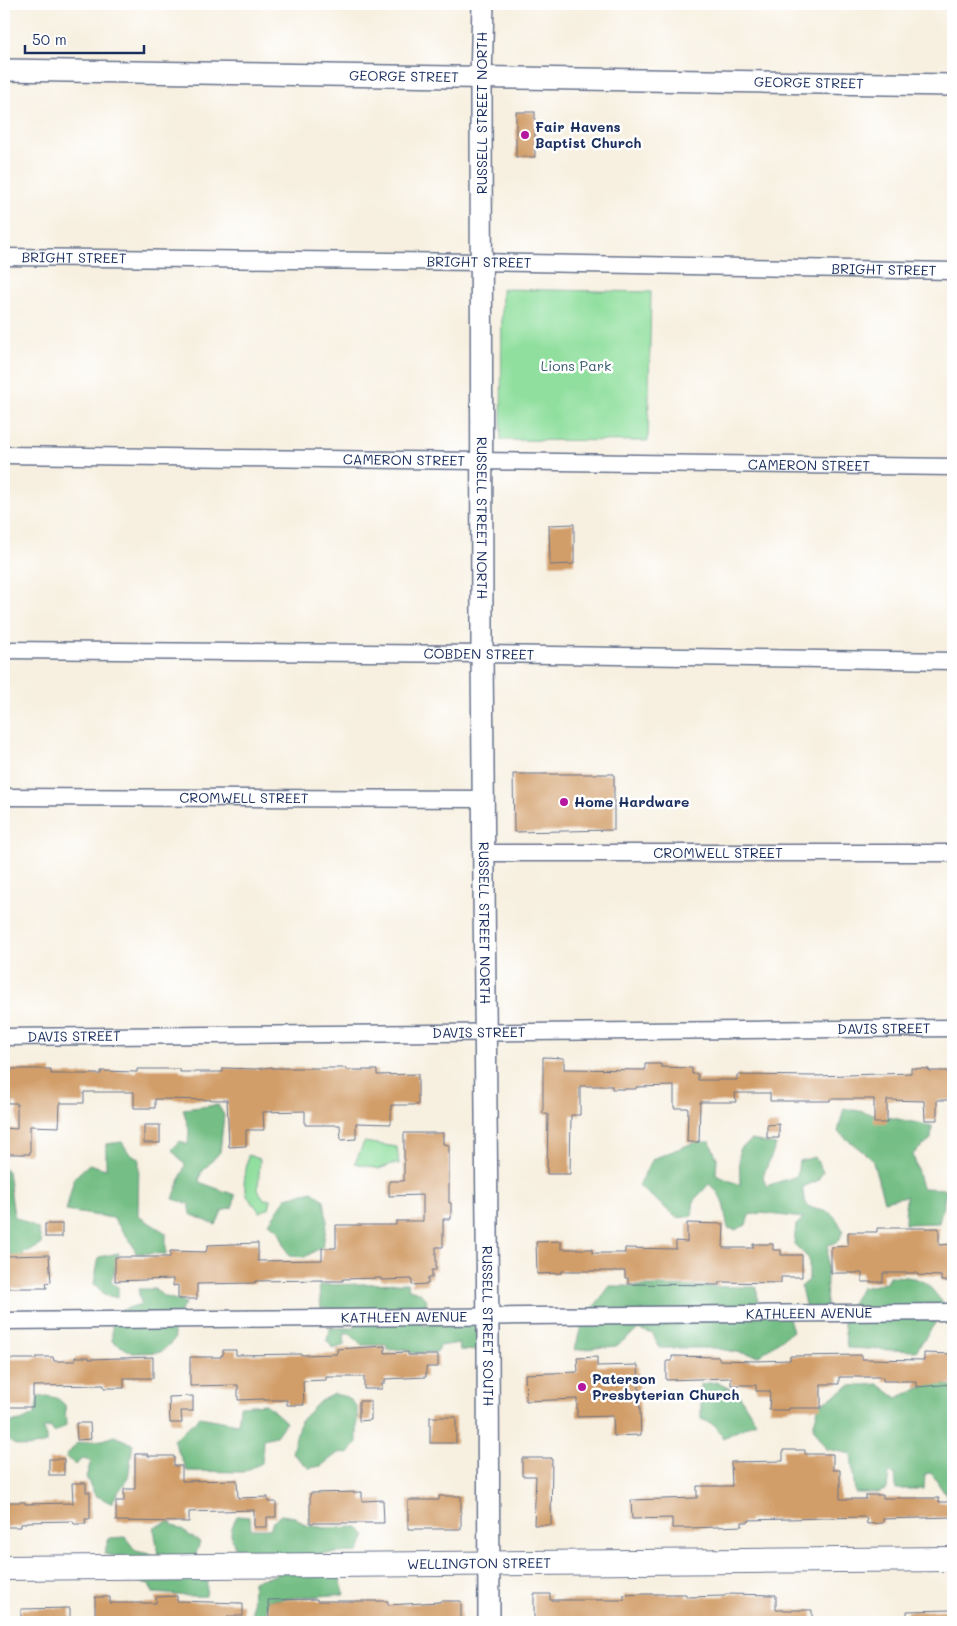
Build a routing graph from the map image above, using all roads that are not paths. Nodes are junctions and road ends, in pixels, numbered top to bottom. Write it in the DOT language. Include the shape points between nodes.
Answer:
graph roads {
  1 [pos="483,4"];
  2 [pos="4,70"];
  3 [pos="481,79"];
  4 [pos="953,86"];
  5 [pos="4,257"];
  6 [pos="481,262"];
  7 [pos="953,271"];
  8 [pos="4,455"];
  9 [pos="482,462"];
  10 [pos="953,468"];
  11 [pos="4,650"];
  12 [pos="482,654"];
  13 [pos="953,661"];
  14 [pos="4,797"];
  15 [pos="483,798"];
  16 [pos="483,853"];
  17 [pos="953,853"];
  18 [pos="953,1028"];
  19 [pos="485,1031"];
  20 [pos="4,1037"];
  21 [pos="953,1312"];
  22 [pos="488,1316"];
  23 [pos="4,1321"];
  24 [pos="953,1559"];
  25 [pos="488,1564"];
  26 [pos="4,1568"];
  27 [pos="489,1622"];
  1 -- 3 [label="street, RUSSELL STREET NORTH"];
  2 -- 3 [label="street, GEORGE STREET"];
  3 -- 4 [label="street, GEORGE STREET"];
  3 -- 6 [label="street, RUSSELL STREET NORTH"];
  5 -- 6 [label="street, BRIGHT STREET"];
  6 -- 7 [label="street, BRIGHT STREET"];
  6 -- 9 [label="street, RUSSELL STREET NORTH"];
  8 -- 9 [label="street, CAMERON STREET"];
  9 -- 10 [label="street, CAMERON STREET"];
  9 -- 12 [label="street, RUSSELL STREET NORTH"];
  11 -- 12 [label="street, COBDEN STREET"];
  12 -- 13 [label="street, COBDEN STREET"];
  12 -- 15 [label="street, RUSSELL STREET NORTH"];
  14 -- 15 [label="street, CROMWELL STREET"];
  15 -- 16 [label="street, RUSSELL STREET NORTH"];
  16 -- 17 [label="street, CROMWELL STREET"];
  16 -- 19 [label="street, RUSSELL STREET NORTH"];
  18 -- 19 [label="street, DAVIS STREET"];
  19 -- 20 [label="street, DAVIS STREET"];
  19 -- 22 [label="street, RUSSELL STREET SOUTH"];
  21 -- 22 [label="street, KATHLEEN AVENUE"];
  22 -- 23 [label="street, KATHLEEN AVENUE"];
  22 -- 25 [label="street, RUSSELL STREET SOUTH"];
  24 -- 25 [label="main road, WELLINGTON STREET"];
  25 -- 26 [label="main road, WELLINGTON STREET"];
  25 -- 27 [label="street, RUSSELL STREET SOUTH"];
}
